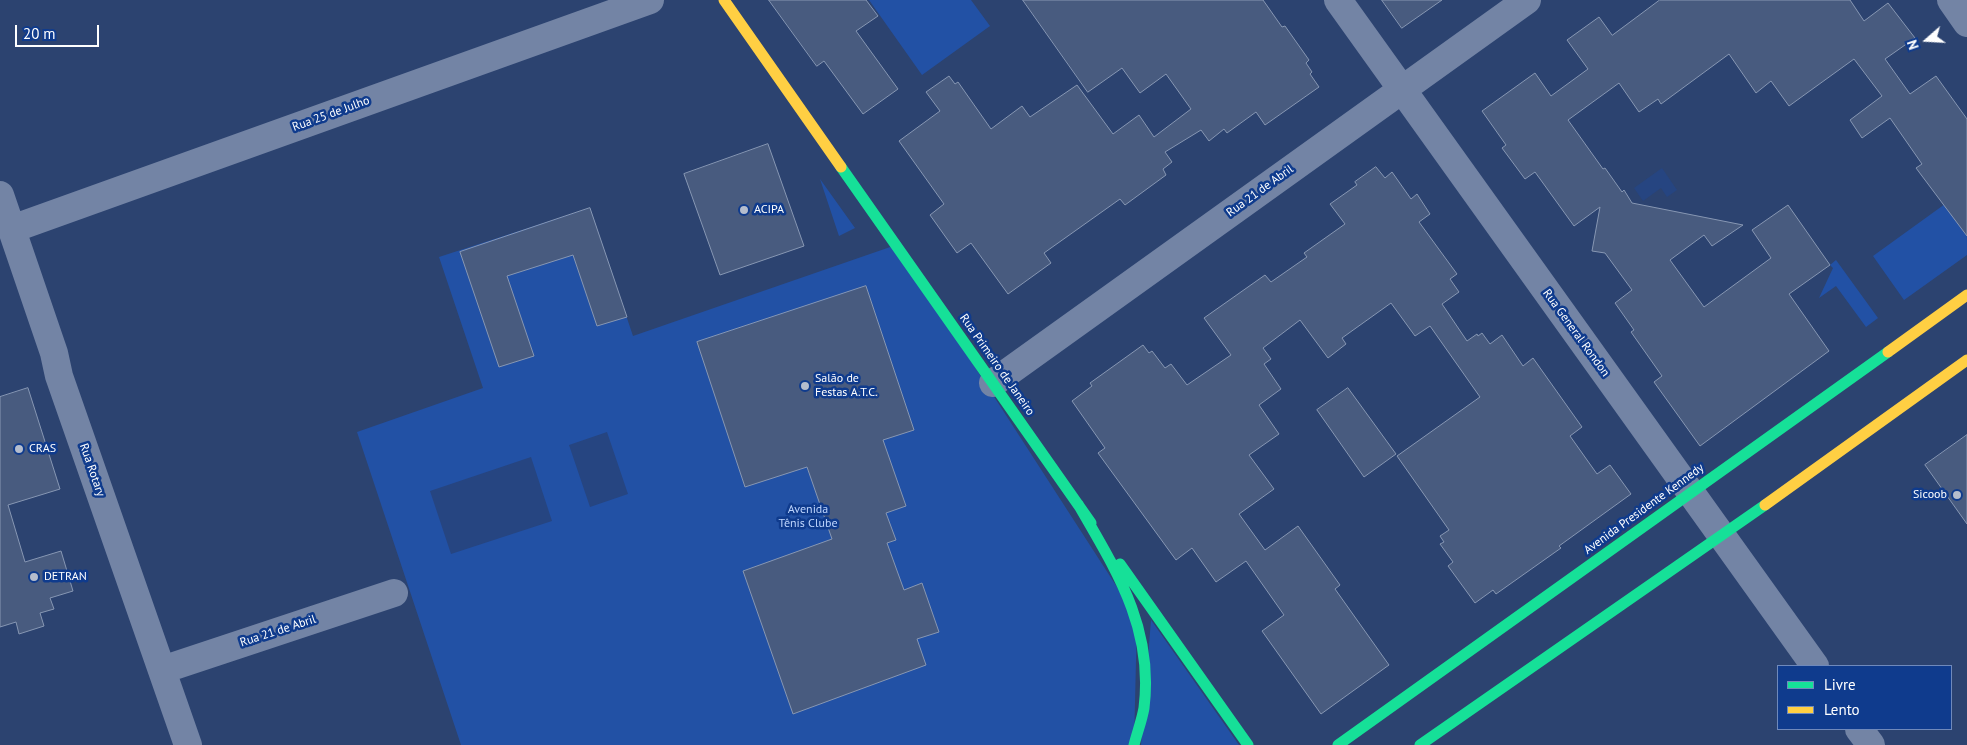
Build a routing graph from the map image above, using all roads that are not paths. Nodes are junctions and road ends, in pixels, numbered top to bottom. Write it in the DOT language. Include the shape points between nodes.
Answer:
graph roads {
  1 [pos="650,0"];
  2 [pos="724,0"];
  3 [pos="1338,0"];
  4 [pos="1527,0"];
  5 [pos="1951,0"];
  6 [pos="1967,23"];
  7 [pos="1402,89"];
  8 [pos="0,195"];
  9 [pos="12,229"];
  10 [pos="1967,295"];
  11 [pos="1967,360"];
  12 [pos="993,383"];
  13 [pos="1690,493"];
  14 [pos="1078,504"];
  15 [pos="1721,536"];
  16 [pos="394,593"];
  17 [pos="1814,665"];
  18 [pos="162,670"];
  19 [pos="1861,730"];
  20 [pos="188,745"];
  21 [pos="1134,745"];
  22 [pos="1248,745"];
  23 [pos="1338,745"];
  24 [pos="1420,745"];
  25 [pos="1871,745"];
  1 -- 9 [label="street, Rua 25 de Julho"];
  2 -- 12 [label="main road, Rua Primeiro de Janeiro"];
  3 -- 7 [label="street, Rua General Rondon"];
  4 -- 7 [label="street, Rua 21 de Abril"];
  5 -- 6 [label="street"];
  7 -- 12 [label="street, Rua 21 de Abril"];
  7 -- 13 [label="street, Rua General Rondon"];
  8 -- 9 [label="street, Rua Rotary"];
  9 -- 18 [label="street, Rua Rotary" via="59,376"];
  10 -- 13 [label="main road, Avenida Presidente Kennedy"];
  11 -- 15 [label="main road"];
  12 -- 14 [label="main road, Rua Primeiro de Janeiro"];
  13 -- 15 [label="street, Rua General Rondon"];
  13 -- 23 [label="main road, Avenida Presidente Kennedy"];
  14 -- 21 [label="main road" via="1115,568 1137,618 1146,669 1144,710"];
  14 -- 22 [label="main road, Rua Primeiro de Janeiro"];
  15 -- 17 [label="street, Rua General Rondon"];
  15 -- 24 [label="main road"];
  16 -- 18 [label="street, Rua 21 de Abril"];
  18 -- 20 [label="street, Rua Rotary"];
  19 -- 25 [label="street"];
}
